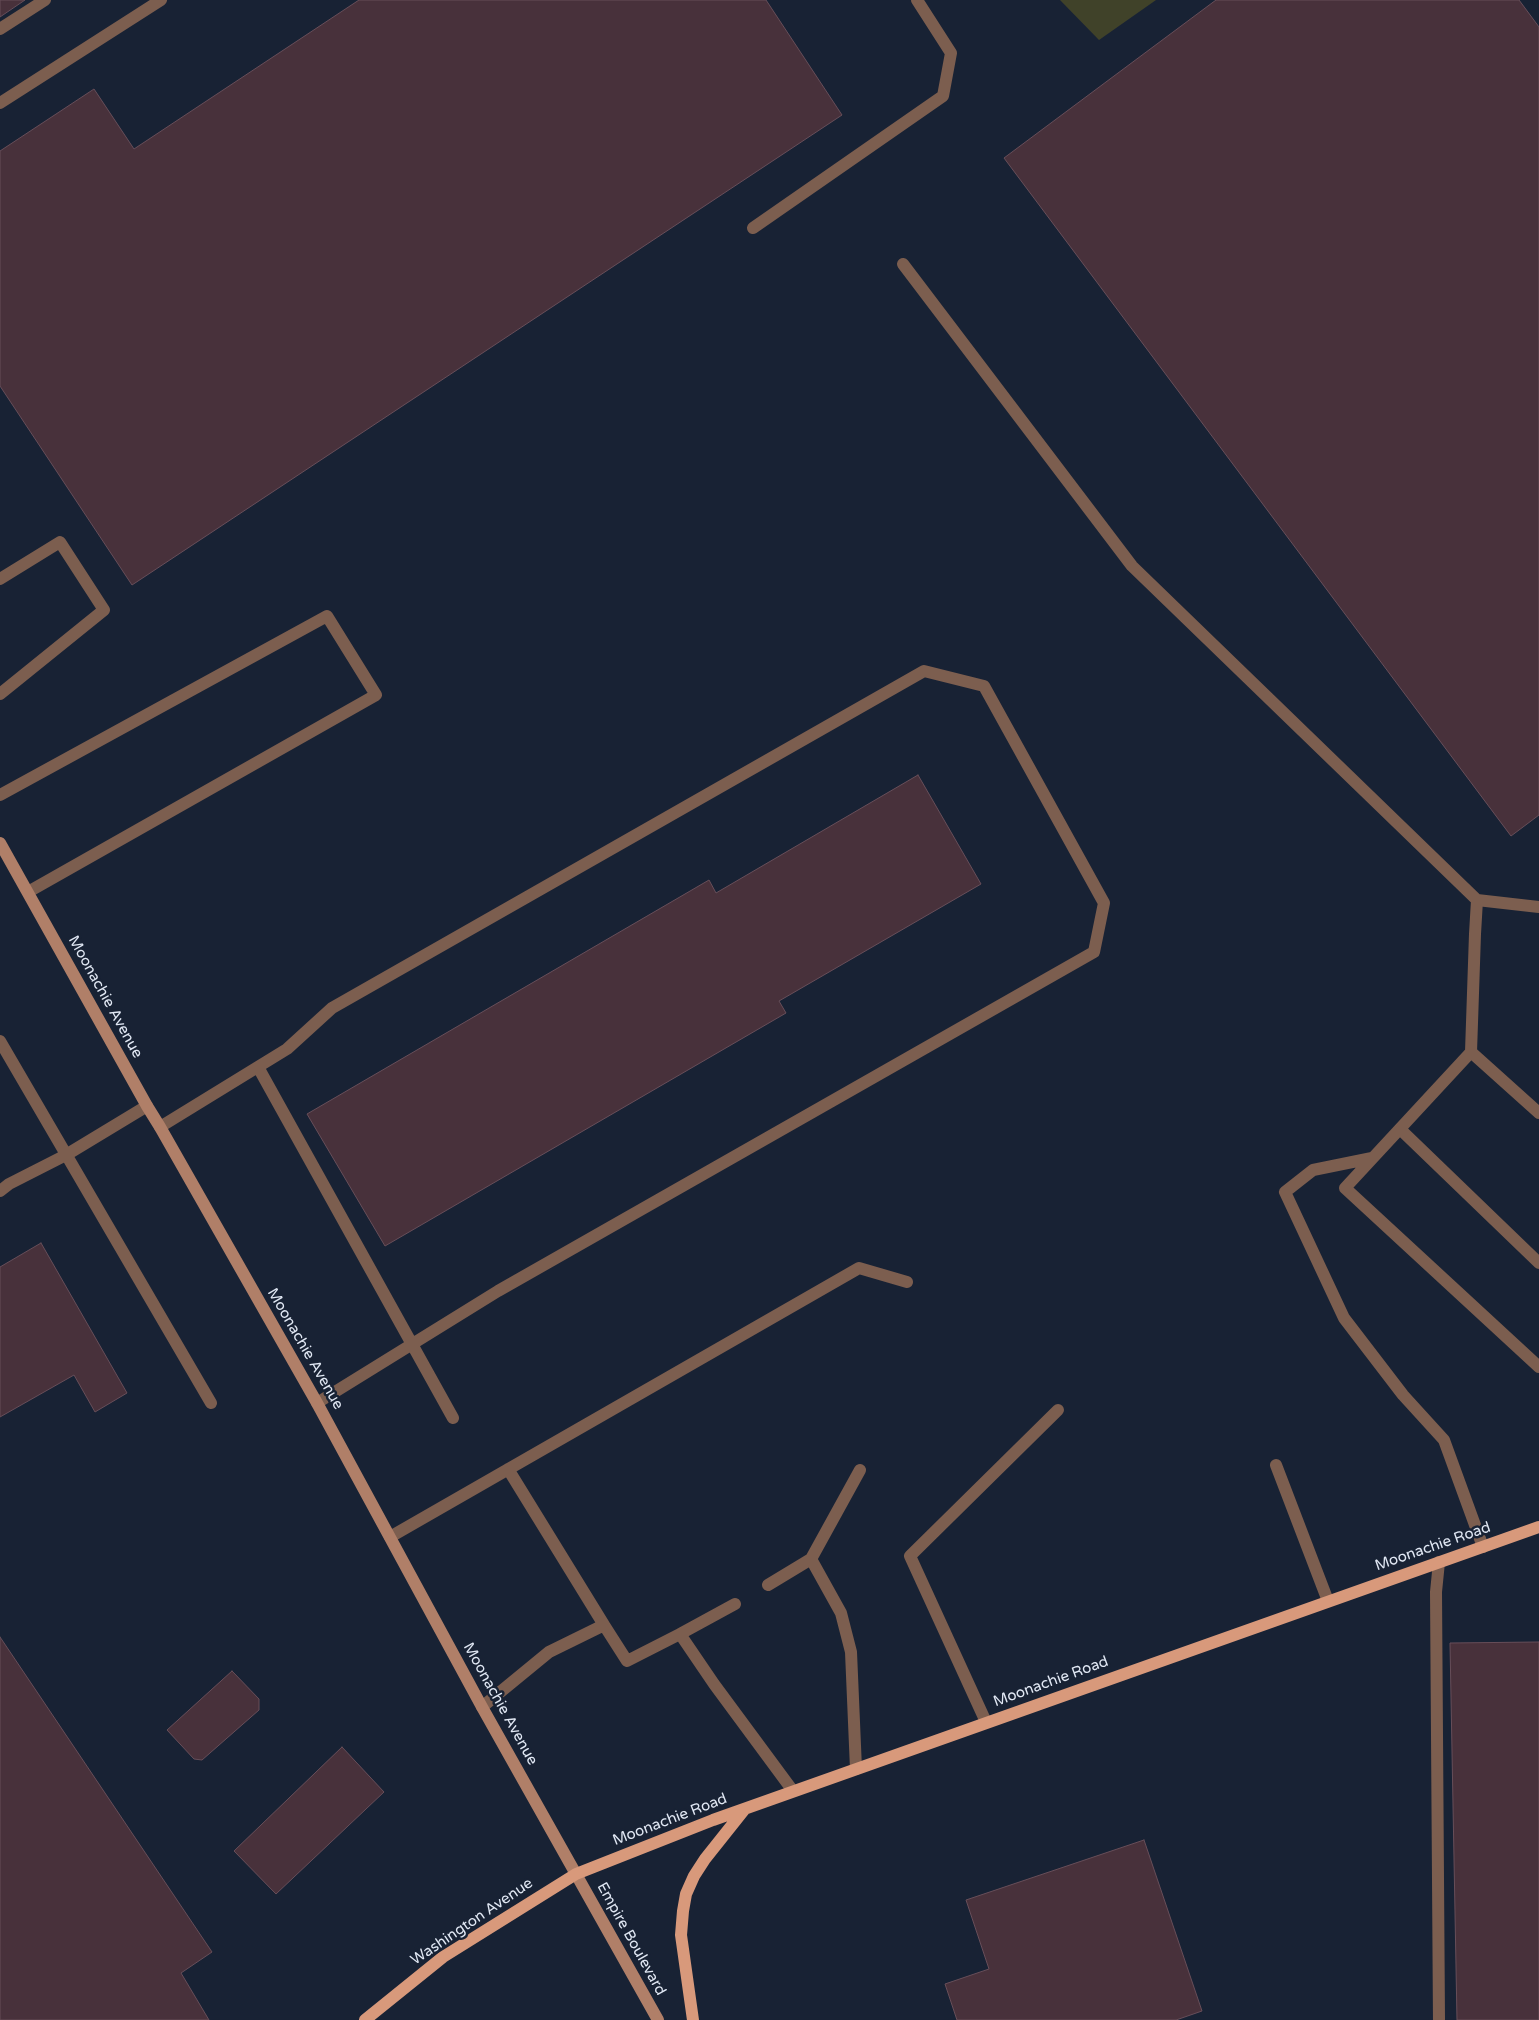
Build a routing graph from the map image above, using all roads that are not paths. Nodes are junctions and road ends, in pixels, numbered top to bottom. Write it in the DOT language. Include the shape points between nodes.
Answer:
graph roads {
  1 [pos="45,0"];
  2 [pos="161,0"];
  3 [pos="917,0"];
  4 [pos="0,29"];
  5 [pos="0,103"];
  6 [pos="753,228"];
  7 [pos="903,264"];
  8 [pos="0,580"];
  9 [pos="0,694"];
  10 [pos="0,795"];
  11 [pos="1,847"];
  12 [pos="28,892"];
  13 [pos="1477,900"];
  14 [pos="1539,907"];
  15 [pos="0,1041"];
  16 [pos="1471,1052"];
  17 [pos="258,1067"];
  18 [pos="147,1106"];
  19 [pos="1539,1113"];
  20 [pos="160,1127"];
  21 [pos="1400,1129"];
  22 [pos="66,1155"];
  23 [pos="1372,1158"];
  24 [pos="0,1190"];
  25 [pos="1539,1263"];
  26 [pos="908,1282"];
  27 [pos="412,1344"];
  28 [pos="1539,1368"];
  29 [pos="317,1403"];
  30 [pos="212,1404"];
  31 [pos="1058,1410"];
  32 [pos="453,1418"];
  33 [pos="1276,1465"];
  34 [pos="508,1469"];
  35 [pos="860,1470"];
  36 [pos="1539,1527"];
  37 [pos="390,1537"];
  38 [pos="1483,1547"];
  39 [pos="811,1559"];
  40 [pos="1439,1562"];
  41 [pos="768,1584"];
  42 [pos="1328,1601"];
  43 [pos="735,1604"];
  44 [pos="604,1626"];
  45 [pos="680,1634"];
  46 [pos="482,1707"];
  47 [pos="986,1722"];
  48 [pos="856,1769"];
  49 [pos="793,1791"];
  50 [pos="746,1808"];
  51 [pos="576,1874"];
  52 [pos="365,2020"];
  53 [pos="658,2020"];
  54 [pos="693,2020"];
  55 [pos="1438,2020"];
  1 -- 4 [label="lane"];
  2 -- 5 [label="lane"];
  3 -- 6 [label="lane" via="952,53 943,96"];
  7 -- 13 [label="lane" via="1132,566"];
  8 -- 9 [label="lane" via="60,542 104,610"];
  10 -- 12 [label="lane" via="327,616 376,695"];
  11 -- 12 [label="main road, Moonachie Avenue"];
  12 -- 18 [label="main road, Moonachie Avenue"];
  13 -- 14 [label="lane"];
  13 -- 16 [label="lane"];
  15 -- 22 [label="lane"];
  16 -- 19 [label="lane"];
  16 -- 21 [label="lane"];
  17 -- 20 [label="lane"];
  17 -- 27 [label="lane"];
  17 -- 27 [label="lane" via="286,1049 332,1008 924,671 984,686 1104,903 1094,952 506,1286"];
  18 -- 20 [label="main road, Moonachie Avenue"];
  18 -- 22 [label="lane"];
  20 -- 29 [label="main road, Moonachie Avenue"];
  21 -- 23 [label="lane"];
  21 -- 25 [label="lane"];
  22 -- 24 [label="lane"];
  22 -- 30 [label="lane"];
  23 -- 28 [label="lane" via="1345,1188"];
  23 -- 38 [label="lane" via="1313,1170 1285,1192 1344,1318 1403,1395 1444,1440"];
  26 -- 34 [label="lane" via="859,1268"];
  27 -- 29 [label="lane"];
  27 -- 32 [label="lane"];
  29 -- 37 [label="main road, Moonachie Avenue"];
  31 -- 47 [label="lane" via="910,1556"];
  33 -- 42 [label="lane"];
  34 -- 37 [label="lane"];
  34 -- 44 [label="lane"];
  35 -- 39 [label="lane"];
  36 -- 38 [label="main road, Moonachie Road"];
  37 -- 46 [label="main road, Moonachie Avenue"];
  38 -- 40 [label="main road, Moonachie Road"];
  39 -- 41 [label="lane"];
  39 -- 48 [label="lane" via="841,1612 851,1652"];
  40 -- 42 [label="main road, Moonachie Road"];
  40 -- 55 [label="lane" via="1436,1592"];
  42 -- 47 [label="main road, Moonachie Road"];
  43 -- 45 [label="lane"];
  44 -- 45 [label="lane" via="627,1661"];
  44 -- 46 [label="lane" via="549,1652"];
  45 -- 49 [label="lane"];
  46 -- 51 [label="main road, Moonachie Avenue"];
  47 -- 48 [label="main road, Moonachie Road"];
  48 -- 49 [label="main road, Moonachie Road"];
  49 -- 50 [label="main road, Moonachie Road"];
  50 -- 51 [label="main road, Moonachie Road"];
  50 -- 54 [label="main road" via="705,1858 686,1894 682,1935"];
  51 -- 52 [label="main road, Washington Avenue" via="443,1957"];
  51 -- 53 [label="main road, Empire Boulevard"];
}
